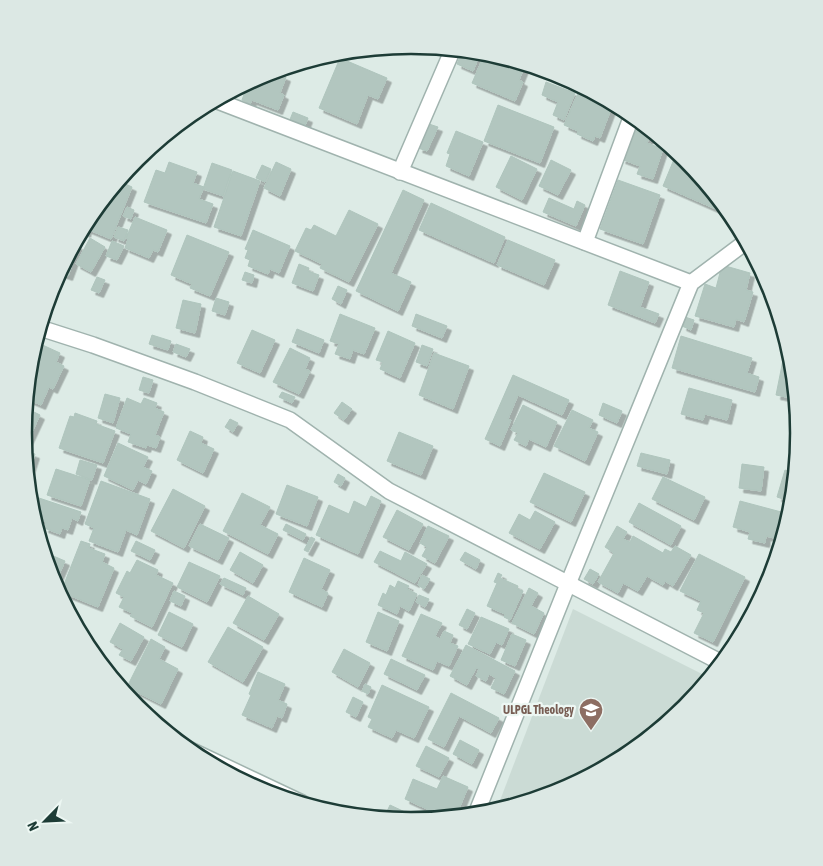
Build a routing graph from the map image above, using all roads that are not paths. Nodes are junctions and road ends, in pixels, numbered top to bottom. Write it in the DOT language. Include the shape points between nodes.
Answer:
graph roads {
  1 [pos="450,56"];
  2 [pos="224,104"];
  3 [pos="629,123"];
  4 [pos="400,172"];
  5 [pos="585,242"];
  6 [pos="741,245"];
  7 [pos="691,283"];
  8 [pos="47,330"];
  9 [pos="568,584"];
  10 [pos="715,660"];
  11 [pos="479,806"];
  1 -- 4 [label="street"];
  2 -- 4 [label="street"];
  3 -- 5 [label="street"];
  4 -- 5 [label="street"];
  5 -- 7 [label="street"];
  6 -- 7 [label="street"];
  7 -- 9 [label="street"];
  8 -- 9 [label="street" via="196,382 290,420 389,491"];
  9 -- 10 [label="street"];
  9 -- 11 [label="street"];
}
